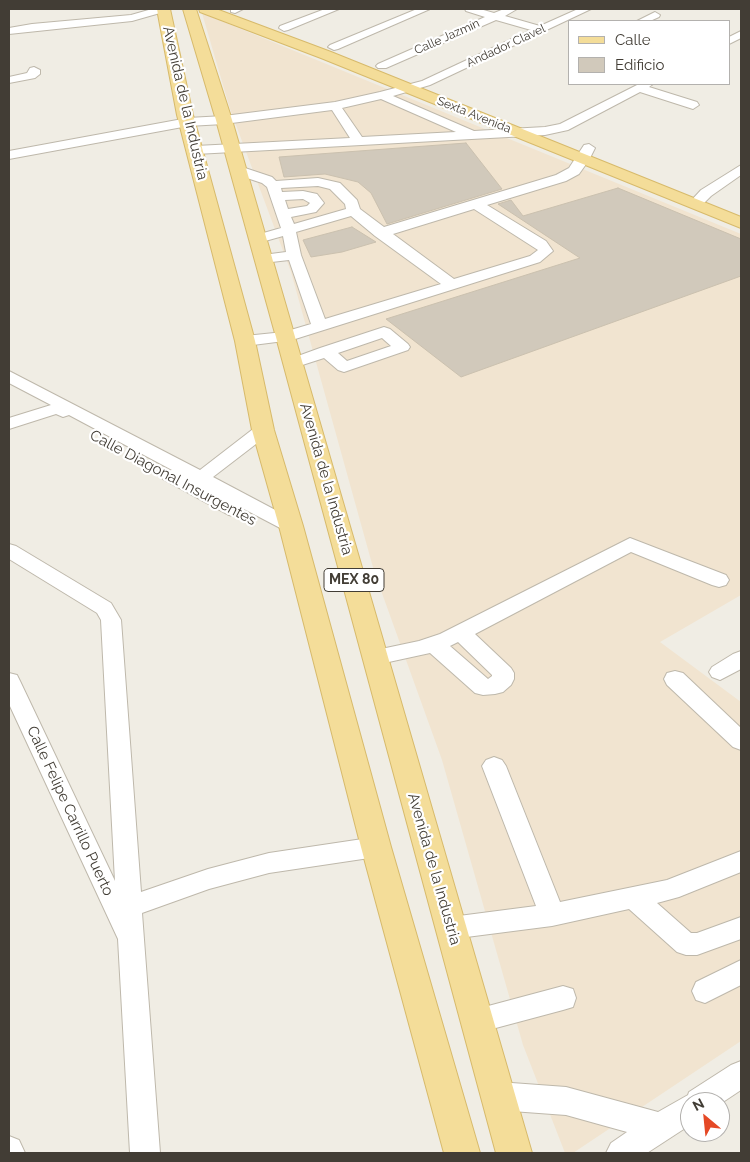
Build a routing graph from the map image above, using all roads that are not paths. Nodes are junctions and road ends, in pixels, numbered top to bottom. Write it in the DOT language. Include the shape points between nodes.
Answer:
graph roads {
  1 [pos="235,9"];
  2 [pos="334,9"];
  3 [pos="425,9"];
  4 [pos="470,9"];
  5 [pos="512,9"];
  6 [pos="586,9"];
  7 [pos="201,10"];
  8 [pos="164,13"];
  9 [pos="655,15"];
  10 [pos="495,16"];
  11 [pos="644,20"];
  12 [pos="90,25"];
  13 [pos="284,28"];
  14 [pos="541,30"];
  15 [pos="9,31"];
  16 [pos="71,32"];
  17 [pos="741,34"];
  18 [pos="730,40"];
  19 [pos="334,47"];
  20 [pos="382,66"];
  21 [pos="34,70"];
  22 [pos="9,80"];
  23 [pos="426,83"];
  24 [pos="643,86"];
  25 [pos="407,88"];
  26 [pos="382,95"];
  27 [pos="693,105"];
  28 [pos="335,106"];
  29 [pos="222,118"];
  30 [pos="187,119"];
  31 [pos="545,131"];
  32 [pos="519,134"];
  33 [pos="473,135"];
  34 [pos="358,140"];
  35 [pos="11,149"];
  36 [pos="196,150"];
  37 [pos="586,154"];
  38 [pos="234,159"];
  39 [pos="741,169"];
  40 [pos="275,190"];
  41 [pos="706,193"];
  42 [pos="724,200"];
  43 [pos="474,204"];
  44 [pos="695,204"];
  45 [pos="353,211"];
  46 [pos="283,214"];
  47 [pos="741,223"];
  48 [pos="289,231"];
  49 [pos="380,233"];
  50 [pos="260,249"];
  51 [pos="294,255"];
  52 [pos="451,284"];
  53 [pos="320,326"];
  54 [pos="286,336"];
  55 [pos="245,341"];
  56 [pos="326,351"];
  57 [pos="293,363"];
  58 [pos="9,376"];
  59 [pos="63,412"];
  60 [pos="9,424"];
  61 [pos="263,430"];
  62 [pos="9,435"];
  63 [pos="202,477"];
  64 [pos="293,535"];
  65 [pos="9,550"];
  66 [pos="719,580"];
  67 [pos="460,632"];
  68 [pos="434,644"];
  69 [pos="375,656"];
  70 [pos="741,659"];
  71 [pos="720,672"];
  72 [pos="675,679"];
  73 [pos="9,682"];
  74 [pos="741,740"];
  75 [pos="494,766"];
  76 [pos="376,847"];
  77 [pos="741,861"];
  78 [pos="633,898"];
  79 [pos="129,907"];
  80 [pos="552,915"];
  81 [pos="451,928"];
  82 [pos="741,928"];
  83 [pos="131,940"];
  84 [pos="741,972"];
  85 [pos="705,991"];
  86 [pos="563,998"];
  87 [pos="477,1021"];
  88 [pos="741,1074"];
  89 [pos="714,1092"];
  90 [pos="498,1096"];
  91 [pos="680,1115"];
  92 [pos="661,1127"];
  93 [pos="145,1153"];
  94 [pos="462,1153"];
  95 [pos="514,1153"];
  96 [pos="621,1153"];
  1 -- 13 [label="main road, Sexta Avenida"];
  2 -- 13 [label="street"];
  3 -- 19 [label="street"];
  4 -- 10 [label="street"];
  5 -- 10 [label="street, Calle Jazmín"];
  6 -- 14 [label="street, Andador Clavel"];
  7 -- 25 [label="main road, Sexta Avenida"];
  7 -- 29 [label="main road, Avenida de la Industria / MEX 80"];
  8 -- 12 [label="street"];
  8 -- 12 [label="street" via="135,22"];
  8 -- 30 [label="main road, Avenida de la Industria / MEX 80"];
  9 -- 11 [label="street"];
  10 -- 14 [label="street"];
  10 -- 20 [label="street, Calle Jazmín"];
  12 -- 15 [label="street"];
  12 -- 16 [label="street"];
  13 -- 19 [label="main road, Sexta Avenida"];
  14 -- 23 [label="street, Andador Clavel"];
  17 -- 18 [label="street"];
  19 -- 20 [label="main road, Sexta Avenida"];
  20 -- 23 [label="main road, Sexta Avenida"];
  21 -- 22 [label="street" via="31,76"];
  23 -- 25 [label="street, Andador Clavel"];
  23 -- 31 [label="main road, Sexta Avenida"];
  24 -- 27 [label="street"];
  24 -- 31 [label="street" via="564,126"];
  25 -- 26 [label="street, Andador Clavel"];
  25 -- 32 [label="main road, Sexta Avenida"];
  26 -- 28 [label="street, Andador Clavel"];
  26 -- 33 [label="street"];
  28 -- 29 [label="street, Andador Clavel"];
  28 -- 34 [label="street"];
  29 -- 30 [label="street, Andador Clavel"];
  29 -- 38 [label="main road, Avenida de la Industria / MEX 80"];
  30 -- 35 [label="street, Andador Clavel"];
  30 -- 36 [label="main road, Avenida de la Industria / MEX 80"];
  31 -- 32 [label="street"];
  31 -- 37 [label="main road, Sexta Avenida"];
  32 -- 33 [label="street"];
  32 -- 37 [label="main road, Sexta Avenida"];
  33 -- 34 [label="street"];
  34 -- 38 [label="street"];
  36 -- 38 [label="street"];
  36 -- 55 [label="main road, Avenida de la Industria / MEX 80"];
  37 -- 41 [label="main road, Sexta Avenida"];
  37 -- 43 [label="street" via="574,171 560,178"];
  37 -- 44 [label="main road, Sexta Avenida"];
  38 -- 40 [label="street" via="267,180"];
  38 -- 50 [label="main road, Avenida de la Industria / MEX 80"];
  39 -- 41 [label="street"];
  40 -- 45 [label="street" via="318,182 335,186 352,203"];
  40 -- 46 [label="street"];
  40 -- 46 [label="street" via="312,197 317,203 312,209"];
  41 -- 42 [label="main road, Sexta Avenida"];
  41 -- 44 [label="street"];
  43 -- 49 [label="street"];
  43 -- 52 [label="street" via="541,244 546,251 535,259"];
  44 -- 47 [label="main road, Sexta Avenida"];
  45 -- 48 [label="street"];
  45 -- 49 [label="street"];
  46 -- 48 [label="street"];
  48 -- 50 [label="street"];
  48 -- 51 [label="street"];
  49 -- 52 [label="street"];
  50 -- 51 [label="street"];
  50 -- 54 [label="main road, Avenida de la Industria / MEX 80"];
  51 -- 53 [label="street"];
  52 -- 53 [label="street"];
  53 -- 54 [label="street"];
  54 -- 55 [label="street"];
  54 -- 57 [label="main road, Avenida de la Industria / MEX 80"];
  55 -- 61 [label="main road, Avenida de la Industria / MEX 80"];
  56 -- 57 [label="street"];
  57 -- 69 [label="main road, Avenida de la Industria / MEX 80"];
  58 -- 59 [label="street, Calle Diagonal Insurgentes"];
  59 -- 60 [label="street"];
  59 -- 62 [label="street"];
  59 -- 63 [label="street, Calle Diagonal Insurgentes"];
  59 -- 64 [label="street, Calle Diagonal Insurgentes"];
  61 -- 63 [label="street"];
  61 -- 64 [label="main road, Avenida de la Industria / MEX 80"];
  63 -- 64 [label="street, Calle Diagonal Insurgentes"];
  64 -- 76 [label="main road, Avenida de la Industria / MEX 80"];
  65 -- 79 [label="street, Calle Felipe Carrillo Puerto" via="104,608 111,620"];
  66 -- 67 [label="street" via="630,544"];
  67 -- 68 [label="street"];
  67 -- 68 [label="street" via="503,673 495,686 483,687"];
  68 -- 69 [label="street"];
  69 -- 81 [label="main road, Avenida de la Industria / MEX 80"];
  70 -- 71 [label="street"];
  72 -- 74 [label="street"];
  73 -- 83 [label="street, Calle Felipe Carrillo Puerto"];
  75 -- 80 [label="street"];
  76 -- 79 [label="street" via="269,863 208,879"];
  76 -- 94 [label="main road, Avenida de la Industria / MEX 80"];
  77 -- 78 [label="street" via="677,887"];
  78 -- 80 [label="street"];
  78 -- 82 [label="street" via="686,944 697,944"];
  79 -- 83 [label="street, Calle Felipe Carrillo Puerto"];
  80 -- 81 [label="street"];
  81 -- 87 [label="main road, Avenida de la Industria / MEX 80"];
  83 -- 93 [label="street, Calle Felipe Carrillo Puerto"];
  84 -- 85 [label="street"];
  86 -- 87 [label="street"];
  87 -- 90 [label="main road, Avenida de la Industria / MEX 80"];
  88 -- 89 [label="street"];
  90 -- 92 [label="street" via="566,1101"];
  90 -- 95 [label="main road, Avenida de la Industria / MEX 80"];
  91 -- 92 [label="street"];
  92 -- 96 [label="street"];
}
